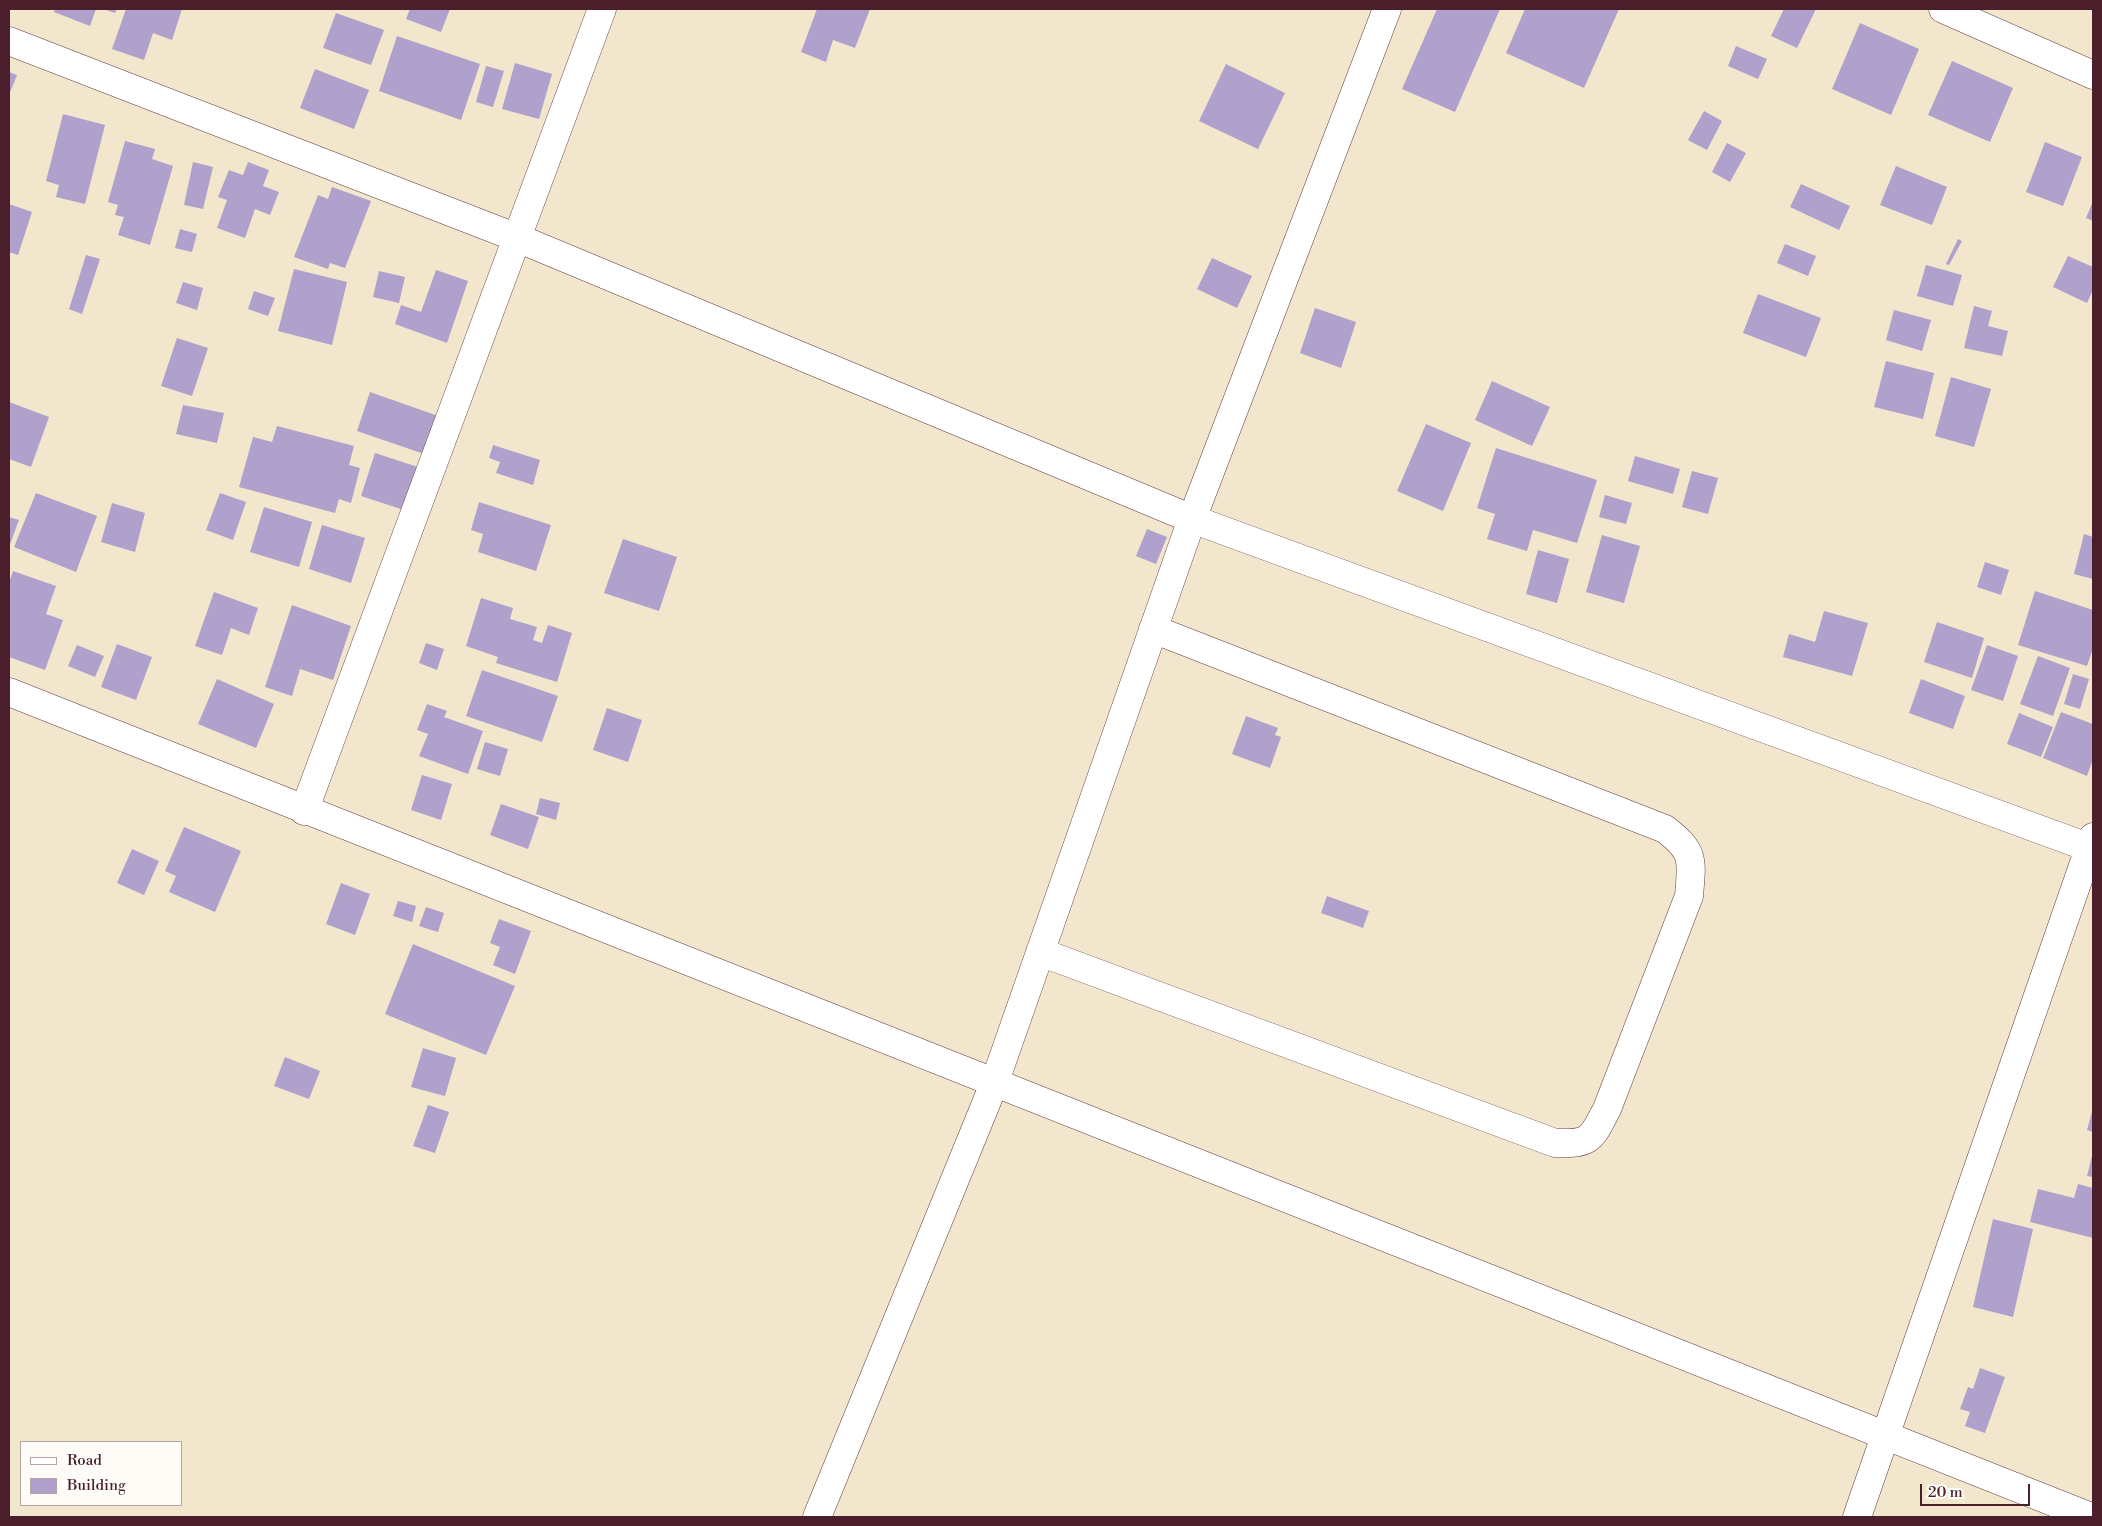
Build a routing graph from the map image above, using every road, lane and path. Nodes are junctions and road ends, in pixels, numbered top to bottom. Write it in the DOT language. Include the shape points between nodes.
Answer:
graph roads {
  1 [pos="602,9"];
  2 [pos="1387,9"];
  3 [pos="1943,9"];
  4 [pos="9,41"];
  5 [pos="2093,75"];
  6 [pos="515,237"];
  7 [pos="1192,519"];
  8 [pos="1153,629"];
  9 [pos="9,692"];
  10 [pos="304,811"];
  11 [pos="2092,845"];
  12 [pos="1040,952"];
  13 [pos="994,1084"];
  14 [pos="1885,1436"];
  15 [pos="817,1517"];
  16 [pos="1858,1517"];
  17 [pos="2091,1517"];
  1 -- 6 [label="street"];
  2 -- 7 [label="street"];
  3 -- 5 [label="street"];
  4 -- 6 [label="street"];
  6 -- 7 [label="street"];
  6 -- 10 [label="street"];
  7 -- 8 [label="street"];
  7 -- 11 [label="street"];
  8 -- 12 [label="street"];
  8 -- 12 [label="street" via="1665,829 1683,843 1692,862 1689,896 1607,1109 1592,1137 1577,1144 1555,1143"];
  9 -- 10 [label="street"];
  10 -- 13 [label="street"];
  11 -- 14 [label="street"];
  12 -- 13 [label="street"];
  13 -- 14 [label="street"];
  13 -- 15 [label="street"];
  14 -- 16 [label="street"];
  14 -- 17 [label="street"];
}
